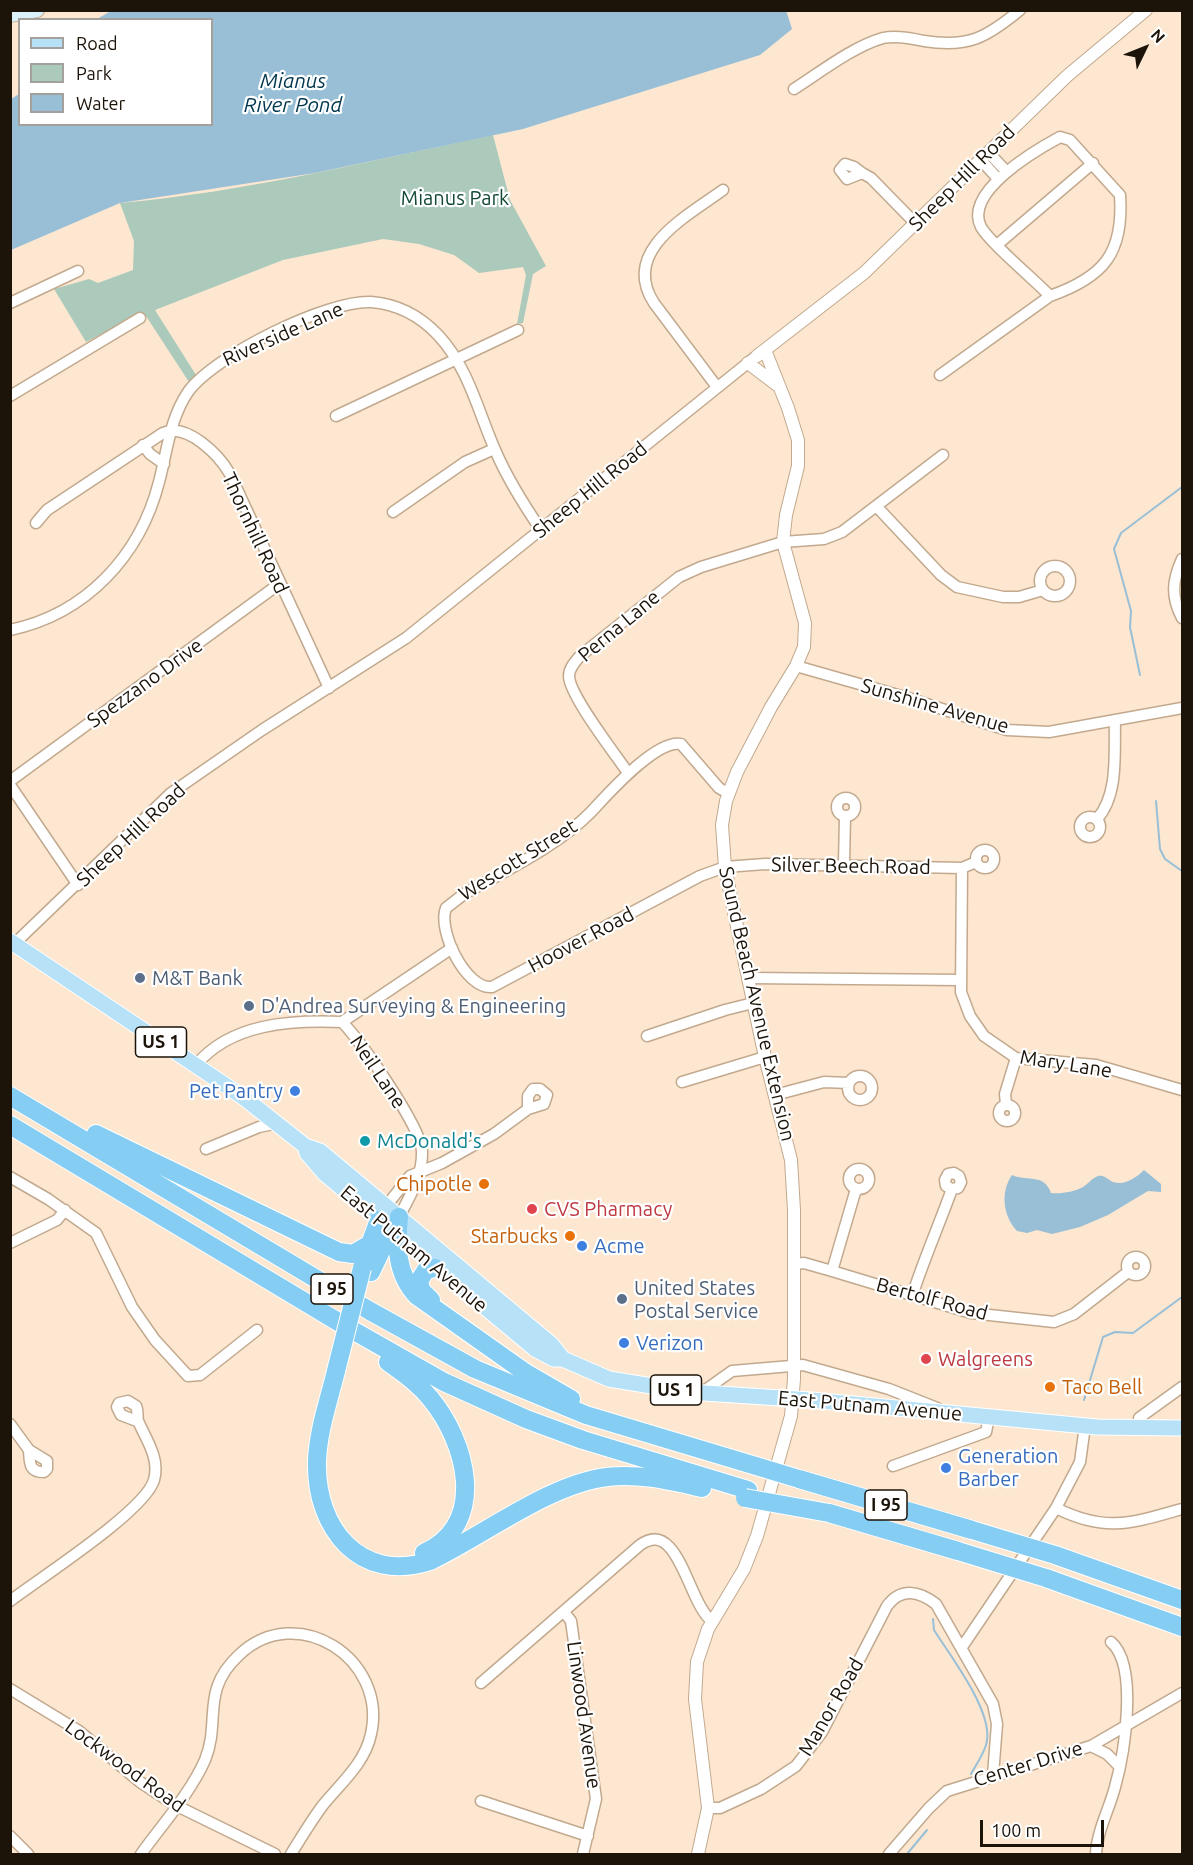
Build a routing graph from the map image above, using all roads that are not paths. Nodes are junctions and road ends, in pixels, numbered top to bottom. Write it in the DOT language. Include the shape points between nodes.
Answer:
graph roads {
  1 [pos="37,10"];
  2 [pos="1020,10"];
  3 [pos="1146,10"];
  4 [pos="16,13"];
  5 [pos="794,89"];
  6 [pos="984,156"];
  7 [pos="1093,163"];
  8 [pos="862,173"];
  9 [pos="1003,176"];
  10 [pos="723,190"];
  11 [pos="916,224"];
  12 [pos="998,244"];
  13 [pos="78,271"];
  14 [pos="1050,296"];
  15 [pos="10,303"];
  16 [pos="140,318"];
  17 [pos="518,330"];
  18 [pos="756,356"];
  19 [pos="456,360"];
  20 [pos="940,375"];
  21 [pos="777,385"];
  22 [pos="717,387"];
  23 [pos="10,396"];
  24 [pos="336,416"];
  25 [pos="172,429"];
  26 [pos="143,445"];
  27 [pos="494,449"];
  28 [pos="943,455"];
  29 [pos="164,464"];
  30 [pos="877,507"];
  31 [pos="393,512"];
  32 [pos="36,523"];
  33 [pos="541,530"];
  34 [pos="783,542"];
  35 [pos="1182,559"];
  36 [pos="279,584"];
  37 [pos="1043,590"];
  38 [pos="1182,618"];
  39 [pos="10,630"];
  40 [pos="796,666"];
  41 [pos="329,688"];
  42 [pos="1182,708"];
  43 [pos="1114,721"];
  44 [pos="628,773"];
  45 [pos="10,783"];
  46 [pos="728,793"];
  47 [pos="845,816"];
  48 [pos="1097,819"];
  49 [pos="976,862"];
  50 [pos="844,864"];
  51 [pos="725,867"];
  52 [pos="962,868"];
  53 [pos="78,885"];
  54 [pos="12,944"];
  55 [pos="452,948"];
  56 [pos="748,978"];
  57 [pos="960,980"];
  58 [pos="753,1003"];
  59 [pos="342,1022"];
  60 [pos="647,1036"];
  61 [pos="765,1057"];
  62 [pos="1016,1058"];
  63 [pos="196,1065"];
  64 [pos="682,1082"];
  65 [pos="849,1083"];
  66 [pos="1182,1089"];
  67 [pos="775,1095"];
  68 [pos="18,1100"];
  69 [pos="1006,1104"];
  70 [pos="528,1109"];
  71 [pos="278,1123"];
  72 [pos="10,1125"];
  73 [pos="206,1149"];
  74 [pos="419,1170"];
  75 [pos="10,1177"];
  76 [pos="856,1189"];
  77 [pos="952,1189"];
  78 [pos="65,1210"];
  79 [pos="391,1222"];
  80 [pos="10,1243"];
  81 [pos="370,1244"];
  82 [pos="794,1264"];
  83 [pos="435,1268"];
  84 [pos="367,1270"];
  85 [pos="832,1270"];
  86 [pos="1128,1272"];
  87 [pos="288,1291"];
  88 [pos="912,1296"];
  89 [pos="257,1330"];
  90 [pos="466,1331"];
  91 [pos="563,1359"];
  92 [pos="794,1364"];
  93 [pos="341,1373"];
  94 [pos="1182,1387"];
  95 [pos="700,1393"];
  96 [pos="793,1399"];
  97 [pos="949,1413"];
  98 [pos="989,1417"];
  99 [pos="138,1421"];
  100 [pos="10,1424"];
  101 [pos="1085,1426"];
  102 [pos="1182,1428"];
  103 [pos="1139,1430"];
  104 [pos="672,1442"];
  105 [pos="29,1450"];
  106 [pos="893,1466"];
  107 [pos="747,1494"];
  108 [pos="1056,1508"];
  109 [pos="1182,1509"];
  110 [pos="10,1600"];
  111 [pos="1182,1600"];
  112 [pos="564,1612"];
  113 [pos="712,1621"];
  114 [pos="1182,1627"];
  115 [pos="1111,1642"];
  116 [pos="962,1647"];
  117 [pos="481,1683"];
  118 [pos="10,1689"];
  119 [pos="1182,1693"];
  120 [pos="1125,1728"];
  121 [pos="1091,1746"];
  122 [pos="1119,1766"];
  123 [pos="993,1775"];
  124 [pos="481,1801"];
  125 [pos="175,1806"];
  126 [pos="708,1808"];
  127 [pos="10,1836"];
  128 [pos="588,1836"];
  129 [pos="28,1854"];
  130 [pos="141,1854"];
  131 [pos="275,1854"];
  132 [pos="291,1854"];
  133 [pos="583,1854"];
  134 [pos="699,1854"];
  135 [pos="889,1854"];
  136 [pos="1096,1854"];
  1 -- 4 [label="main road"];
  2 -- 5 [label="street" via="969,43 880,39"];
  3 -- 6 [label="street, Sheep Hill Road" via="1067,76"];
  6 -- 9 [label="street"];
  6 -- 11 [label="street, Sheep Hill Road"];
  7 -- 9 [label="street" via="1070,140 1060,137"];
  7 -- 12 [label="street"];
  7 -- 14 [label="street" via="1120,195 1120,235 1101,268 1080,285"];
  8 -- 11 [label="street"];
  9 -- 12 [label="street" via="987,191 978,211 981,227"];
  10 -- 22 [label="street" via="672,227 654,246 644,278 654,303"];
  11 -- 18 [label="street, Sheep Hill Road" via="864,273"];
  12 -- 14 [label="street"];
  13 -- 15 [label="street"];
  14 -- 20 [label="street"];
  16 -- 23 [label="street"];
  17 -- 19 [label="street"];
  18 -- 21 [label="street, Sound Beach Avenue Extension"];
  18 -- 21 [label="street, Sound Beach Avenue Extension"];
  18 -- 22 [label="street, Sheep Hill Road"];
  19 -- 24 [label="street"];
  19 -- 25 [label="street, Riverside Lane" via="440,337 408,312 375,303 342,305 264,338 215,365 189,391"];
  19 -- 27 [label="street, Riverside Lane" via="472,388"];
  21 -- 34 [label="street, Sound Beach Avenue Extension" via="795,427 799,455"];
  22 -- 33 [label="street, Sheep Hill Road"];
  25 -- 26 [label="street"];
  25 -- 29 [label="street, Riverside Lane"];
  25 -- 36 [label="street, Thornhill Road" via="203,444 225,466"];
  26 -- 29 [label="street"];
  26 -- 32 [label="street" via="47,510"];
  27 -- 31 [label="street" via="457,468"];
  27 -- 33 [label="street, Riverside Lane" via="516,494"];
  28 -- 30 [label="street, Perna Lane"];
  29 -- 39 [label="street, Riverside Lane" via="146,520 111,573 64,610"];
  30 -- 34 [label="street, Perna Lane" via="842,532 824,539"];
  30 -- 37 [label="street" via="957,587 1003,597 1028,596"];
  33 -- 41 [label="street, Sheep Hill Road" via="406,638"];
  34 -- 40 [label="street, Sound Beach Avenue Extension" via="805,623 804,647"];
  34 -- 44 [label="street, Perna Lane" via="679,577 575,662 569,677 573,690"];
  35 -- 38 [label="street" via="1173,585 1175,604"];
  36 -- 41 [label="street, Thornhill Road"];
  36 -- 45 [label="street, Spezzano Drive"];
  40 -- 43 [label="street, Sunshine Avenue" via="1007,730 1049,732"];
  40 -- 46 [label="street, Sound Beach Avenue Extension" via="758,730"];
  41 -- 53 [label="street, Sheep Hill Road" via="171,793"];
  42 -- 43 [label="street, Sunshine Avenue"];
  43 -- 48 [label="street" via="1111,789 1105,809"];
  44 -- 46 [label="street, Wescott Street" via="675,743 686,749 719,788"];
  44 -- 55 [label="street, Wescott Street" via="579,824 452,902 446,908 444,922"];
  45 -- 53 [label="street"];
  46 -- 51 [label="street, Sound Beach Avenue Extension" via="722,825"];
  47 -- 50 [label="street"];
  49 -- 52 [label="street, Silver Beech Road"];
  50 -- 51 [label="street, Silver Beech Road"];
  50 -- 52 [label="street, Silver Beech Road"];
  51 -- 55 [label="street, Hoover Road" via="700,876 492,987 475,984"];
  51 -- 56 [label="street, Sound Beach Avenue Extension"];
  52 -- 57 [label="street, Mary Lane"];
  53 -- 54 [label="street, Sheep Hill Road"];
  54 -- 63 [label="main road, East Putnam Avenue / US 1"];
  55 -- 59 [label="street"];
  56 -- 57 [label="street"];
  56 -- 58 [label="street, Sound Beach Avenue Extension"];
  57 -- 62 [label="street, Mary Lane" via="976,1027 992,1044"];
  58 -- 60 [label="street"];
  58 -- 61 [label="street, Sound Beach Avenue Extension"];
  59 -- 63 [label="street, Neil Lane" via="293,1021 264,1027 211,1051"];
  59 -- 74 [label="street, Neil Lane" via="415,1128 422,1145"];
  61 -- 64 [label="street"];
  61 -- 67 [label="street, Sound Beach Avenue Extension"];
  62 -- 66 [label="street, Mary Lane" via="1096,1065"];
  62 -- 69 [label="street" via="1005,1094"];
  63 -- 71 [label="main road, East Putnam Avenue / US 1"];
  65 -- 67 [label="street" via="824,1082"];
  67 -- 82 [label="street, Sound Beach Avenue Extension" via="792,1168"];
  68 -- 81 [label="highway" via="67,1118 339,1252 353,1254"];
  68 -- 104 [label="highway, I 95" via="448,1355 558,1404"];
  70 -- 74 [label="street" via="442,1163"];
  71 -- 73 [label="street"];
  71 -- 79 [label="main road, East Putnam Avenue / US 1" via="305,1146 325,1174"];
  72 -- 87 [label="highway, I 95"];
  74 -- 79 [label="street, Neil Lane"];
  74 -- 79 [label="street" via="410,1176"];
  75 -- 78 [label="street"];
  76 -- 85 [label="street"];
  77 -- 88 [label="street"];
  78 -- 80 [label="street" via="57,1220"];
  78 -- 89 [label="street" via="102,1240 132,1306 188,1376 200,1375"];
  79 -- 81 [label="highway"];
  79 -- 83 [label="main road, East Putnam Avenue / US 1"];
  79 -- 84 [label="highway"];
  79 -- 90 [label="highway" via="407,1285"];
  79 -- 91 [label="main road, East Putnam Avenue / US 1" via="551,1344"];
  81 -- 84 [label="highway"];
  82 -- 85 [label="street, Bertolf Road"];
  82 -- 92 [label="street, Sound Beach Avenue Extension"];
  83 -- 90 [label="highway" via="422,1275 421,1290"];
  83 -- 91 [label="main road, East Putnam Avenue / US 1" via="535,1349 554,1359"];
  84 -- 93 [label="highway"];
  85 -- 88 [label="street, Bertolf Road"];
  86 -- 88 [label="street, Bertolf Road" via="1074,1314 1054,1322 971,1313"];
  87 -- 93 [label="highway" via="414,1382 450,1428 464,1465 464,1503 449,1534 425,1552 399,1557 375,1552 352,1537 337,1514 329,1489 327,1459"];
  87 -- 107 [label="highway, I 95" via="418,1368 499,1407 583,1440"];
  90 -- 104 [label="highway" via="554,1390"];
  91 -- 95 [label="main road, East Putnam Avenue / US 1" via="609,1379"];
  92 -- 95 [label="street" via="732,1371"];
  92 -- 96 [label="street, Sound Beach Avenue Extension"];
  92 -- 97 [label="street" via="889,1389"];
  93 -- 107 [label="highway" via="318,1449 321,1501 345,1544 380,1565 410,1567 430,1561 562,1490 601,1478 652,1477"];
  94 -- 103 [label="street" via="1145,1411 1139,1418"];
  95 -- 96 [label="main road, East Putnam Avenue / US 1"];
  96 -- 97 [label="main road, East Putnam Avenue / US 1"];
  96 -- 113 [label="street, Sound Beach Avenue Extension" via="754,1546"];
  97 -- 98 [label="main road, East Putnam Avenue / US 1"];
  98 -- 101 [label="main road, East Putnam Avenue / US 1"];
  98 -- 106 [label="street" via="986,1432"];
  99 -- 110 [label="street" via="156,1468 146,1496"];
  100 -- 105 [label="street"];
  101 -- 103 [label="main road, East Putnam Avenue / US 1"];
  101 -- 108 [label="street" via="1080,1462"];
  102 -- 103 [label="main road, East Putnam Avenue / US 1"];
  104 -- 111 [label="highway, I 95, bridge" via="1055,1555"];
  107 -- 114 [label="highway, I 95, bridge" via="958,1551"];
  108 -- 109 [label="street" via="1100,1525"];
  108 -- 116 [label="street"];
  112 -- 113 [label="street" via="640,1545 654,1538 662,1539 672,1549 701,1610"];
  112 -- 117 [label="street"];
  112 -- 128 [label="street, Linwood Avenue" via="571,1621 594,1775 595,1809"];
  113 -- 126 [label="street, Sound Beach Avenue Extension" via="700,1649 694,1680"];
  115 -- 120 [label="street" via="1118,1649 1125,1676"];
  116 -- 123 [label="street" via="997,1716"];
  116 -- 126 [label="street, Manor Road" via="936,1604 912,1593 898,1594 877,1624 822,1732 796,1766 761,1789 720,1808"];
  118 -- 125 [label="street, Lockwood Road" via="79,1731"];
  119 -- 120 [label="street, Center Drive"];
  120 -- 121 [label="street, Center Drive"];
  120 -- 122 [label="street"];
  121 -- 122 [label="street"];
  121 -- 123 [label="street, Center Drive"];
  122 -- 136 [label="street"];
  123 -- 135 [label="street, Center Drive" via="947,1791"];
  124 -- 128 [label="street"];
  125 -- 130 [label="street"];
  125 -- 131 [label="street, Lockwood Road"];
  125 -- 132 [label="street" via="199,1774 206,1757 216,1686 234,1660 249,1647 271,1637 292,1634 325,1640 344,1652 363,1676 372,1697 373,1723 362,1758"];
  126 -- 134 [label="street, Sound Beach Avenue Extension"];
  127 -- 129 [label="street"];
  128 -- 133 [label="street, Linwood Avenue"];
}
